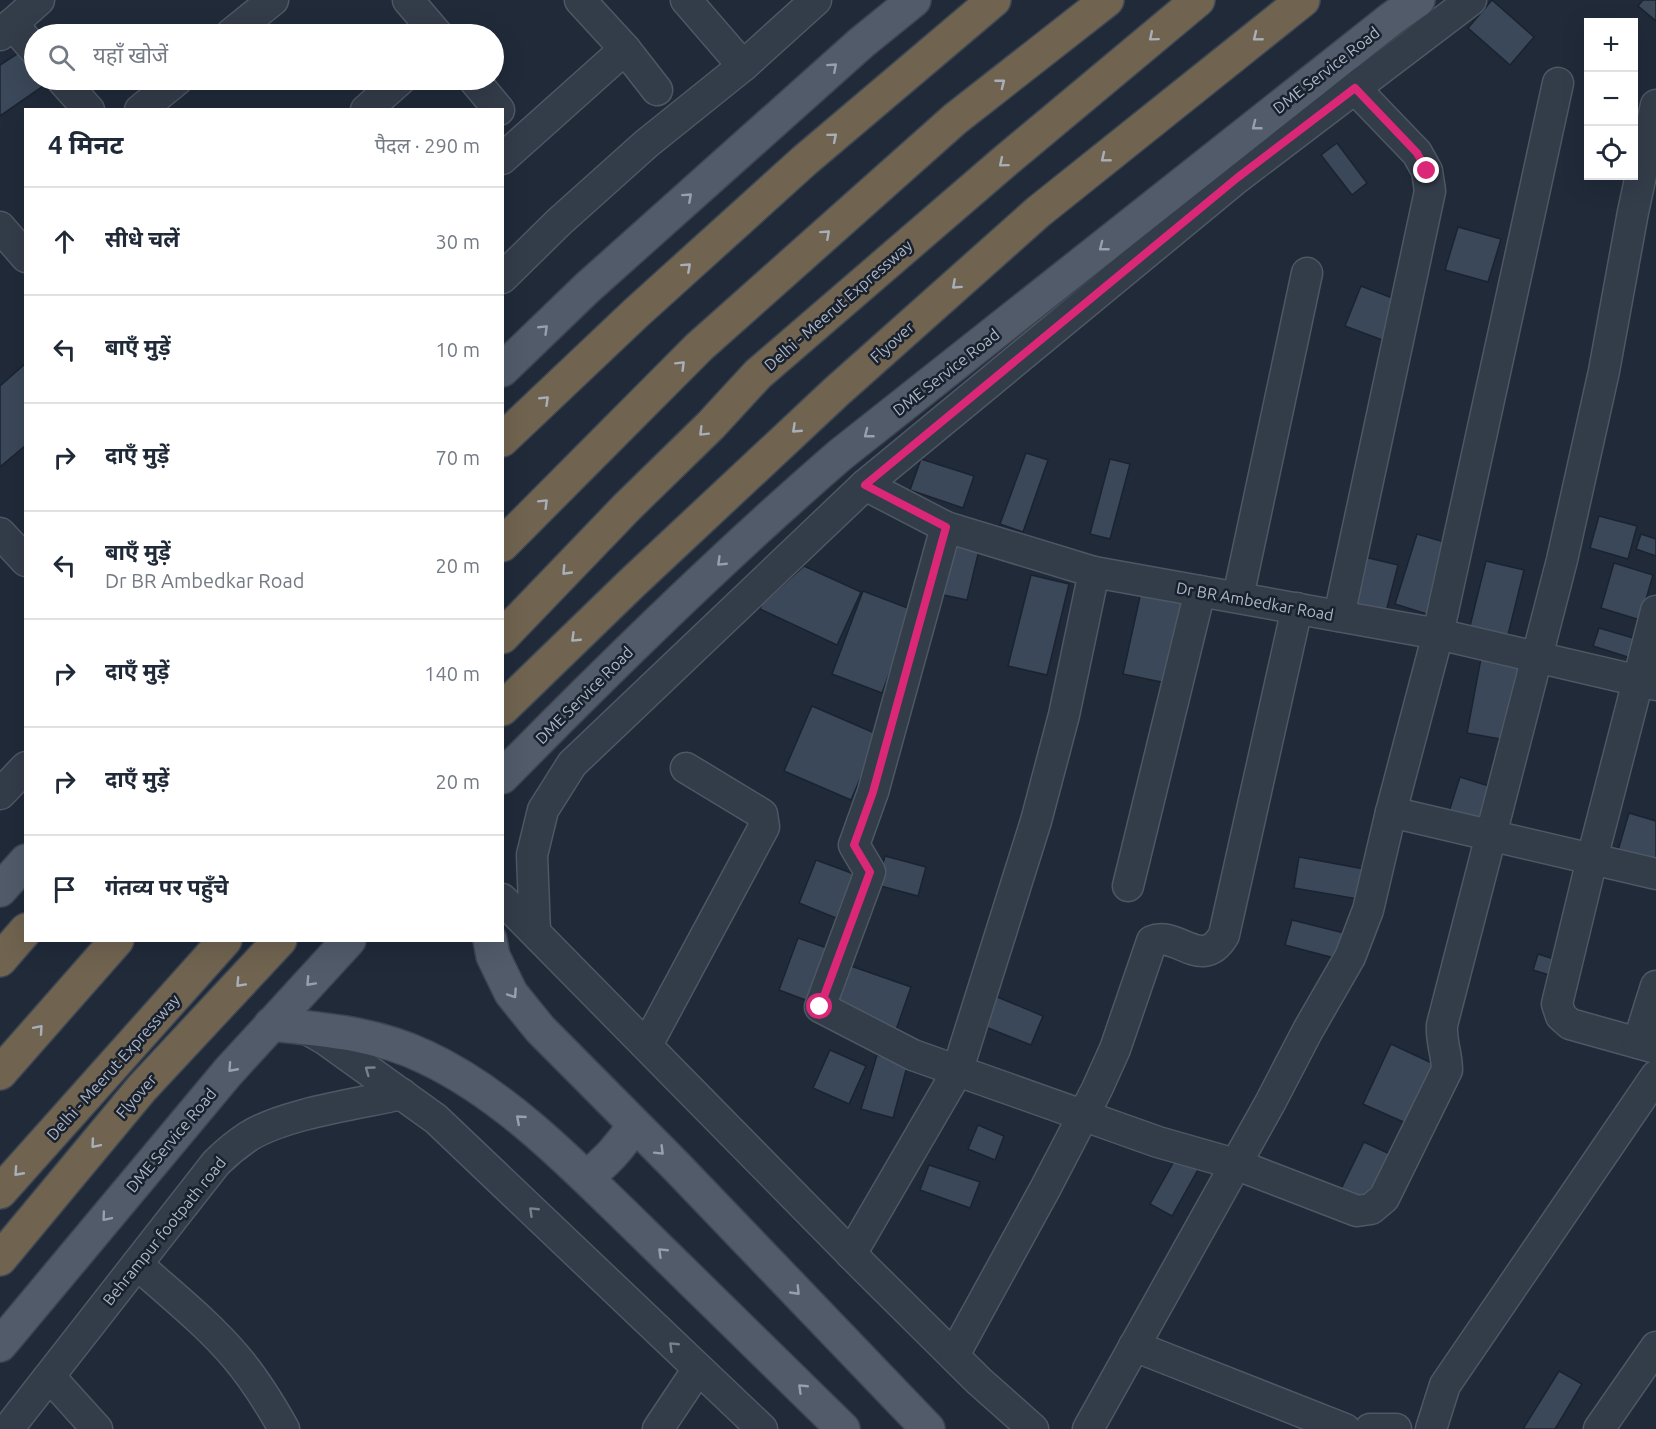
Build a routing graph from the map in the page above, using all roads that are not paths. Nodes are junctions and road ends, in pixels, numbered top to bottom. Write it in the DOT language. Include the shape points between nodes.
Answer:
graph roads {
  1 [pos="39,0"];
  2 [pos="273,0"];
  3 [pos="408,0"];
  4 [pos="580,0"];
  5 [pos="686,0"];
  6 [pos="816,0"];
  7 [pos="914,0"];
  8 [pos="994,0"];
  9 [pos="1107,0"];
  10 [pos="1198,0"];
  11 [pos="1303,0"];
  12 [pos="1418,0"];
  13 [pos="1471,0"];
  14 [pos="789,9"];
  15 [pos="243,24"];
  16 [pos="428,24"];
  17 [pos="6,30"];
  18 [pos="24,42"];
  19 [pos="625,49"];
  20 [pos="1333,65"];
  21 [pos="743,66"];
  22 [pos="1558,82"];
  23 [pos="1355,88"];
  24 [pos="71,90"];
  25 [pos="165,90"];
  26 [pos="389,90"];
  27 [pos="482,90"];
  28 [pos="657,90"];
  29 [pos="1656,105"];
  30 [pos="87,108"];
  31 [pos="142,108"];
  32 [pos="368,108"];
  33 [pos="497,108"];
  34 [pos="504,120"];
  35 [pos="513,149"];
  36 [pos="0,227"];
  37 [pos="24,254"];
  38 [pos="1307,273"];
  39 [pos="504,276"];
  40 [pos="504,368"];
  41 [pos="504,438"];
  42 [pos="865,485"];
  43 [pos="946,527"];
  44 [pos="0,533"];
  45 [pos="504,543"];
  46 [pos="24,559"];
  47 [pos="1094,572"];
  48 [pos="1200,591"];
  49 [pos="1238,597"];
  50 [pos="1298,608"];
  51 [pos="1656,611"];
  52 [pos="1339,616"];
  53 [pos="1438,634"];
  54 [pos="504,635"];
  55 [pos="1536,656"];
  56 [pos="1647,683"];
  57 [pos="504,707"];
  58 [pos="686,768"];
  59 [pos="24,769"];
  60 [pos="504,775"];
  61 [pos="0,794"];
  62 [pos="1391,812"];
  63 [pos="1491,835"];
  64 [pos="1592,859"];
  65 [pos="24,863"];
  66 [pos="1656,874"];
  67 [pos="1128,886"];
  68 [pos="0,890"];
  69 [pos="504,901"];
  70 [pos="24,932"];
  71 [pos="535,932"];
  72 [pos="115,942"];
  73 [pos="223,942"];
  74 [pos="278,942"];
  75 [pos="347,942"];
  76 [pos="490,942"];
  77 [pos="0,960"];
  78 [pos="1656,986"];
  79 [pos="271,1024"];
  80 [pos="305,1028"];
  81 [pos="647,1045"];
  82 [pos="1647,1045"];
  83 [pos="957,1072"];
  84 [pos="0,1073"];
  85 [pos="1656,1076"];
  86 [pos="402,1094"];
  87 [pos="1083,1117"];
  88 [pos="634,1125"];
  89 [pos="1235,1164"];
  90 [pos="586,1177"];
  91 [pos="0,1192"];
  92 [pos="851,1254"];
  93 [pos="0,1259"];
  94 [pos="137,1264"];
  95 [pos="0,1345"];
  96 [pos="1134,1346"];
  97 [pos="1656,1347"];
  98 [pos="954,1355"];
  99 [pos="698,1369"];
  100 [pos="50,1377"];
  101 [pos="999,1397"];
  102 [pos="8,1429"];
  103 [pos="97,1429"];
  104 [pos="284,1429"];
  105 [pos="658,1429"];
  106 [pos="762,1429"];
  107 [pos="843,1429"];
  108 [pos="928,1429"];
  109 [pos="1002,1429"];
  110 [pos="1033,1429"];
  111 [pos="1088,1429"];
  112 [pos="1345,1429"];
  113 [pos="1370,1429"];
  114 [pos="1395,1429"];
  115 [pos="1431,1429"];
  116 [pos="1599,1429"];
  1 -- 17 [label="street"];
  2 -- 15 [label="street"];
  3 -- 16 [label="street"];
  4 -- 19 [label="street"];
  5 -- 21 [label="street"];
  6 -- 14 [label="street"];
  40 -- 7 [label="main road, one-way" via="587,288"];
  41 -- 8 [label="highway, one-way" via="804,161"];
  45 -- 9 [label="highway, one-way" via="699,347 955,119"];
  10 -- 54 [label="highway, Delhi - Meerut Expressway, one-way" via="758,374"];
  11 -- 57 [label="highway, Flyover, one-way" via="1029,220 836,392"];
  12 -- 20 [label="main road, DME Service Road"];
  13 -- 23 [label="street"];
  14 -- 21 [label="street"];
  17 -- 18 [label="street"];
  19 -- 28 [label="street"];
  19 -- 35 [label="street"];
  20 -- 23 [label="street"];
  20 -- 60 [label="main road, DME Service Road, one-way" via="840,455 600,677"];
  21 -- 39 [label="street" via="637,152"];
  22 -- 53 [label="street"];
  23 -- 42 [label="street" via="1237,178"];
  23 -- 52 [label="street" via="1417,153 1427,171 1430,191"];
  24 -- 30 [label="street"];
  25 -- 31 [label="street"];
  26 -- 32 [label="street"];
  27 -- 33 [label="street"];
  29 -- 55 [label="street" via="1604,371 1562,560"];
  34 -- 35 [label="street"];
  36 -- 37 [label="street"];
  38 -- 49 [label="street"];
  42 -- 43 [label="street, Dr BR Ambedkar Road"];
  42 -- 71 [label="street" via="572,764 543,810 532,855"];
  43 -- 47 [label="street, Dr BR Ambedkar Road"];
  43 -- 83 [label="street" via="873,792 854,845 870,872 820,1007 913,1055"];
  44 -- 46 [label="street"];
  47 -- 48 [label="street, Dr BR Ambedkar Road"];
  47 -- 83 [label="street" via="1064,715 1036,821"];
  48 -- 49 [label="street, Dr BR Ambedkar Road"];
  48 -- 67 [label="street"];
  49 -- 50 [label="street, Dr BR Ambedkar Road"];
  50 -- 52 [label="street, Dr BR Ambedkar Road"];
  50 -- 87 [label="street" via="1224,935 1209,951 1161,939 1152,941 1116,1049"];
  51 -- 56 [label="street"];
  52 -- 53 [label="street, Dr BR Ambedkar Road"];
  53 -- 55 [label="street, Dr BR Ambedkar Road"];
  53 -- 62 [label="street"];
  55 -- 56 [label="street, Dr BR Ambedkar Road"];
  55 -- 63 [label="street"];
  56 -- 64 [label="street"];
  58 -- 81 [label="street" via="762,814 764,826"];
  59 -- 61 [label="street"];
  62 -- 63 [label="street"];
  62 -- 89 [label="street" via="1368,910 1350,957"];
  63 -- 64 [label="street"];
  63 -- 89 [label="street" via="1442,1025 1447,1070 1384,1198 1371,1209 1357,1210"];
  64 -- 66 [label="street"];
  64 -- 82 [label="street" via="1557,1004 1561,1016 1570,1024"];
  65 -- 68 [label="main road"];
  69 -- 71 [label="street"];
  70 -- 77 [label="highway"];
  71 -- 81 [label="street"];
  84 -- 72 [label="highway, one-way"];
  73 -- 91 [label="highway, Delhi - Meerut Expressway, one-way"];
  74 -- 93 [label="highway, Flyover, one-way" via="142,1088"];
  75 -- 79 [label="main road, DME Service Road, one-way"];
  76 -- 88 [label="main road, one-way" via="511,993 540,1029"];
  78 -- 82 [label="street"];
  79 -- 80 [label="main road"];
  79 -- 95 [label="main road, DME Service Road, one-way"];
  86 -- 80 [label="street, one-way"];
  90 -- 80 [label="main road, one-way" via="469,1079 381,1039"];
  81 -- 92 [label="street"];
  83 -- 87 [label="street"];
  83 -- 92 [label="street"];
  85 -- 115 [label="street" via="1445,1385"];
  86 -- 94 [label="street, Behrampur footpath road" via="317,1113 251,1135 216,1163"];
  99 -- 86 [label="street, one-way" via="436,1119"];
  87 -- 89 [label="street"];
  87 -- 98 [label="street"];
  88 -- 90 [label="main road" via="613,1154"];
  88 -- 108 [label="main road, one-way"];
  89 -- 96 [label="street"];
  107 -- 90 [label="main road, one-way"];
  92 -- 98 [label="street"];
  94 -- 100 [label="street, Behrampur footpath road"];
  94 -- 104 [label="street" via="236,1356"];
  96 -- 111 [label="street"];
  96 -- 112 [label="street"];
  97 -- 116 [label="street"];
  98 -- 101 [label="street"];
  99 -- 105 [label="street"];
  99 -- 106 [label="street"];
  100 -- 102 [label="street, Behrampur footpath road"];
  100 -- 103 [label="street"];
  101 -- 109 [label="street"];
  101 -- 110 [label="street"];
  113 -- 114 [label="street"];
}
